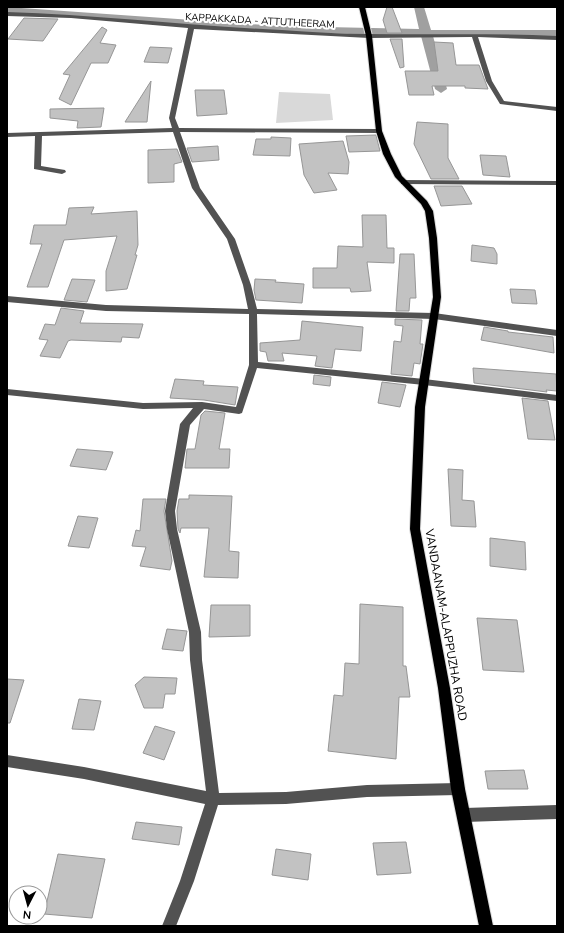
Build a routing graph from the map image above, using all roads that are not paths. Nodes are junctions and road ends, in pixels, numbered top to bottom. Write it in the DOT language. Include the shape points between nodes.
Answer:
graph roads {
  1 [pos="362,7"];
  2 [pos="7,14"];
  3 [pos="191,27"];
  4 [pos="368,33"];
  5 [pos="474,36"];
  6 [pos="557,38"];
  7 [pos="557,109"];
  8 [pos="177,130"];
  9 [pos="379,131"];
  10 [pos="39,134"];
  11 [pos="7,135"];
  12 [pos="62,172"];
  13 [pos="404,182"];
  14 [pos="557,183"];
  15 [pos="7,299"];
  16 [pos="253,312"];
  17 [pos="434,316"];
  18 [pos="557,333"];
  19 [pos="254,365"];
  20 [pos="424,382"];
  21 [pos="7,392"];
  22 [pos="557,398"];
  23 [pos="202,405"];
  24 [pos="7,761"];
  25 [pos="458,789"];
  26 [pos="213,799"];
  27 [pos="557,812"];
  28 [pos="465,816"];
  29 [pos="169,926"];
  30 [pos="486,926"];
  1 -- 4 [label="main road, VANDAANAM-ALAPPUZHA ROAD"];
  2 -- 3 [label="street, KAPPAKKADA - ATTUTHEERAM" via="71,16"];
  3 -- 4 [label="street, KAPPAKKADA - ATTUTHEERAM"];
  3 -- 8 [label="street" via="172,118"];
  4 -- 5 [label="street, KAPPAKKADA - ATTUTHEERAM"];
  4 -- 9 [label="main road, VANDAANAM-ALAPPUZHA ROAD"];
  5 -- 6 [label="street, KAPPAKKADA - ATTUTHEERAM"];
  5 -- 7 [label="street" via="490,81 502,103"];
  8 -- 9 [label="street"];
  8 -- 10 [label="street"];
  8 -- 16 [label="street" via="196,188 231,239 247,285"];
  9 -- 13 [label="main road, VANDAANAM-ALAPPUZHA ROAD" via="387,154"];
  10 -- 11 [label="street"];
  10 -- 12 [label="street" via="37,167"];
  13 -- 14 [label="street"];
  13 -- 17 [label="main road, VANDAANAM-ALAPPUZHA ROAD" via="429,211 437,297"];
  15 -- 16 [label="street" via="106,308"];
  16 -- 17 [label="street"];
  16 -- 19 [label="street"];
  17 -- 18 [label="street"];
  17 -- 20 [label="main road, VANDAANAM-ALAPPUZHA ROAD"];
  19 -- 20 [label="street"];
  19 -- 23 [label="street" via="239,411"];
  20 -- 22 [label="street"];
  20 -- 25 [label="main road, VANDAANAM-ALAPPUZHA ROAD" via="420,407 415,529 444,688"];
  21 -- 23 [label="street" via="143,406"];
  23 -- 26 [label="street" via="184,424 170,511 195,632 196,660"];
  24 -- 26 [label="street" via="84,773"];
  25 -- 26 [label="street"];
  25 -- 28 [label="main road, VANDAANAM-ALAPPUZHA ROAD"];
  26 -- 29 [label="street" via="187,881"];
  27 -- 28 [label="street"];
  28 -- 30 [label="main road, VANDAANAM-ALAPPUZHA ROAD"];
}
